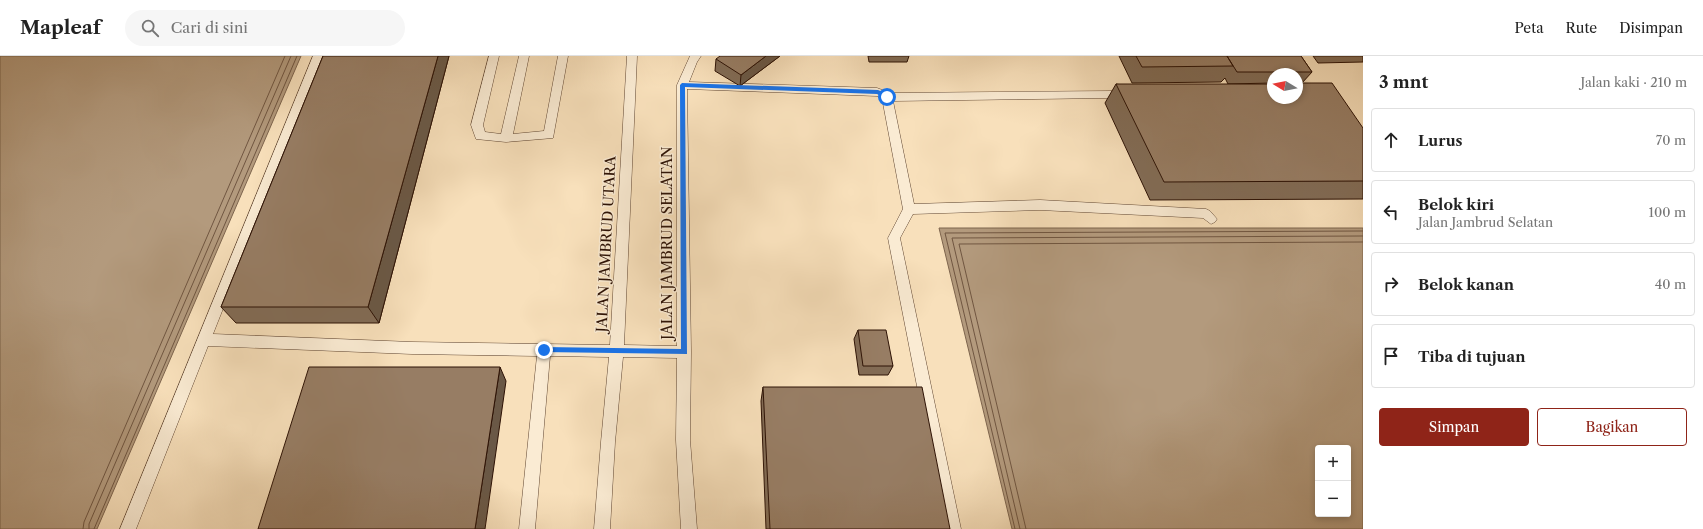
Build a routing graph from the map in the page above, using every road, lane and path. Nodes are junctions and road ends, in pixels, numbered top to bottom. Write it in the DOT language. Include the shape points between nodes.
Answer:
graph roads {
  1 [pos="318,56"];
  2 [pos="494,56"];
  3 [pos="524,56"];
  4 [pos="563,56"];
  5 [pos="632,56"];
  6 [pos="696,56"];
  7 [pos="682,85"];
  8 [pos="1108,94"];
  9 [pos="887,97"];
  10 [pos="506,138"];
  11 [pos="909,209"];
  12 [pos="1211,219"];
  13 [pos="204,340"];
  14 [pos="544,350"];
  15 [pos="617,350"];
  16 [pos="684,352"];
  17 [pos="128,529"];
  18 [pos="526,529"];
  19 [pos="602,529"];
  20 [pos="689,529"];
  21 [pos="954,529"];
  1 -- 13 [label="lane"];
  2 -- 10 [label="lane" via="476,125 480,136"];
  3 -- 10 [label="lane"];
  4 -- 10 [label="lane" via="549,135"];
  5 -- 15 [label="lane, JALAN JAMBRUD UTARA"];
  6 -- 7 [label="lane, JALAN JAMBRUD SELATAN"];
  7 -- 9 [label="lane" via="878,92"];
  7 -- 16 [label="lane, JALAN JAMBRUD SELATAN"];
  8 -- 9 [label="lane"];
  9 -- 11 [label="lane"];
  11 -- 12 [label="lane" via="1040,205 1206,214"];
  11 -- 21 [label="lane" via="894,238"];
  13 -- 14 [label="lane"];
  13 -- 17 [label="lane"];
  14 -- 15 [label="lane"];
  14 -- 18 [label="lane"];
  15 -- 16 [label="lane"];
  15 -- 19 [label="lane, JALAN JAMBRUD UTARA"];
  16 -- 20 [label="lane, JALAN JAMBRUD SELATAN" via="683,440"];
}
